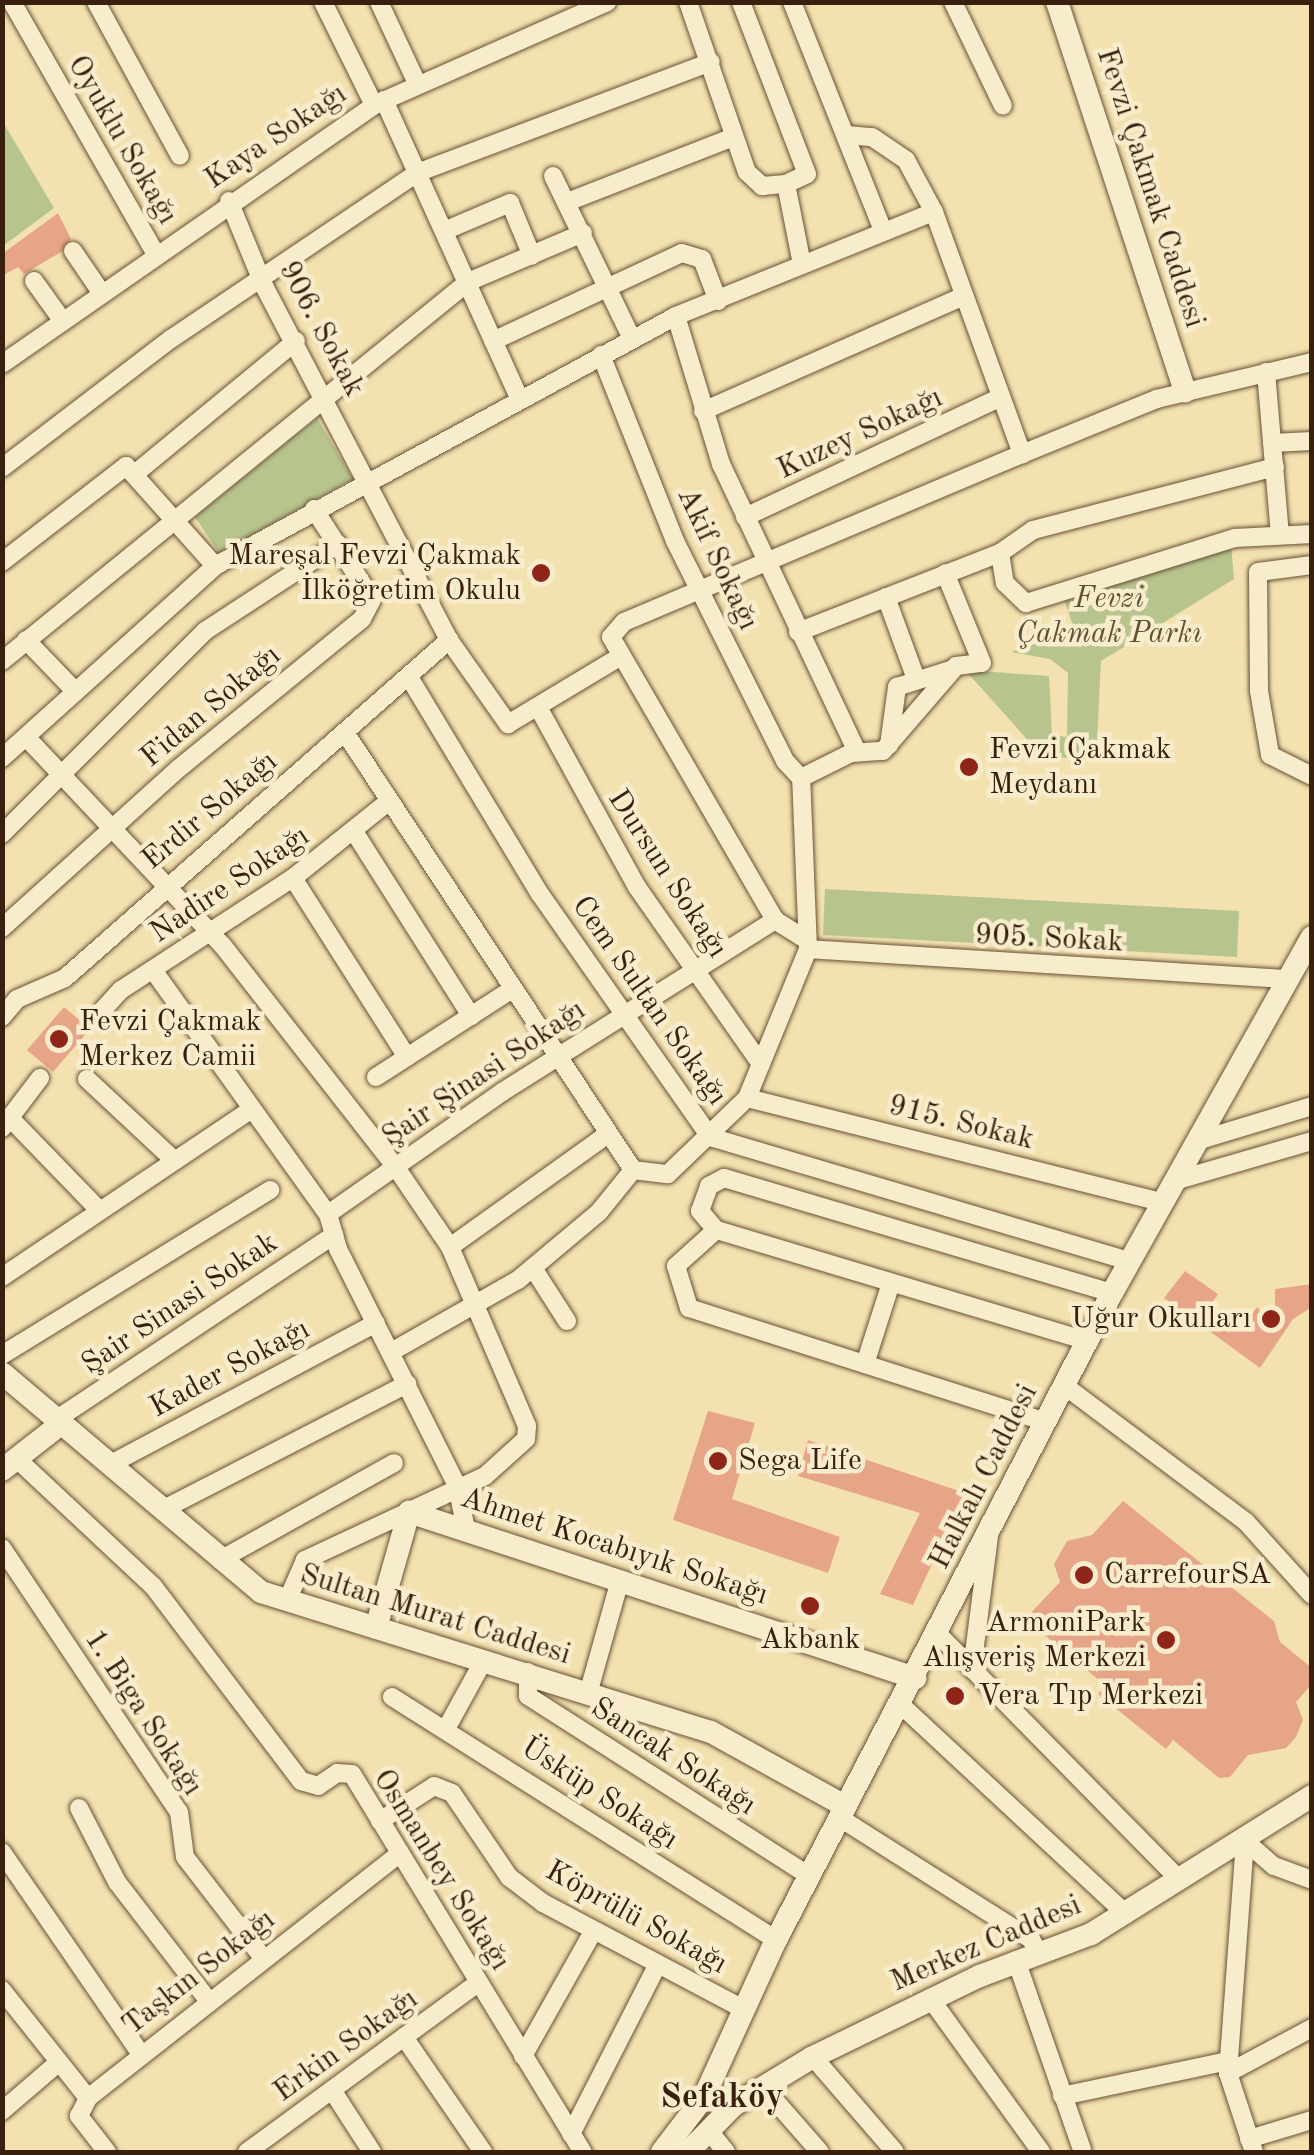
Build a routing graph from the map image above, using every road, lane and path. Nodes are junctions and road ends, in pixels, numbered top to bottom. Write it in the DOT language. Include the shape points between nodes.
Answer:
graph roads {
  1 [pos="12,2"];
  2 [pos="96,2"];
  3 [pos="324,2"];
  4 [pos="379,2"];
  5 [pos="607,2"];
  6 [pos="688,2"];
  7 [pos="741,2"];
  8 [pos="792,2"];
  9 [pos="954,2"];
  10 [pos="1057,2"];
  11 [pos="711,62"];
  12 [pos="417,83"];
  13 [pos="379,102"];
  14 [pos="1004,106"];
  15 [pos="847,135"];
  16 [pos="734,137"];
  17 [pos="180,156"];
  18 [pos="417,173"];
  19 [pos="553,176"];
  20 [pos="786,184"];
  21 [pos="229,201"];
  22 [pos="567,202"];
  23 [pos="934,212"];
  24 [pos="882,228"];
  25 [pos="444,231"];
  26 [pos="583,233"];
  27 [pos="73,251"];
  28 [pos="155,253"];
  29 [pos="532,256"];
  30 [pos="802,264"];
  31 [pos="261,278"];
  32 [pos="34,282"];
  33 [pos="468,282"];
  34 [pos="609,288"];
  35 [pos="101,292"];
  36 [pos="962,297"];
  37 [pos="718,301"];
  38 [pos="676,316"];
  39 [pos="62,320"];
  40 [pos="632,339"];
  41 [pos="493,340"];
  42 [pos="296,342"];
  43 [pos="601,355"];
  44 [pos="1312,362"];
  45 [pos="2,364"];
  46 [pos="1266,372"];
  47 [pos="1185,392"];
  48 [pos="327,397"];
  49 [pos="519,398"];
  50 [pos="997,400"];
  51 [pos="703,410"];
  52 [pos="1312,441"];
  53 [pos="1272,444"];
  54 [pos="1022,454"];
  55 [pos="1274,467"];
  56 [pos="2,468"];
  57 [pos="138,472"];
  58 [pos="366,480"];
  59 [pos="314,509"];
  60 [pos="171,516"];
  61 [pos="745,517"];
  62 [pos="1312,534"];
  63 [pos="1280,535"];
  64 [pos="1254,536"];
  65 [pos="338,544"];
  66 [pos="1000,553"];
  67 [pos="2,562"];
  68 [pos="1312,565"];
  69 [pos="215,566"];
  70 [pos="766,566"];
  71 [pos="1258,572"];
  72 [pos="945,574"];
  73 [pos="701,592"];
  74 [pos="886,597"];
  75 [pos="798,632"];
  76 [pos="26,640"];
  77 [pos="449,640"];
  78 [pos="621,656"];
  79 [pos="2,661"];
  80 [pos="954,668"];
  81 [pos="409,676"];
  82 [pos="916,679"];
  83 [pos="74,690"];
  84 [pos="538,707"];
  85 [pos="346,734"];
  86 [pos="26,737"];
  87 [pos="889,746"];
  88 [pos="858,752"];
  89 [pos="2,758"];
  90 [pos="58,770"];
  91 [pos="1312,776"];
  92 [pos="801,778"];
  93 [pos="389,801"];
  94 [pos="112,826"];
  95 [pos="2,834"];
  96 [pos="355,834"];
  97 [pos="293,878"];
  98 [pos="167,882"];
  99 [pos="775,920"];
  100 [pos="2,928"];
  101 [pos="213,934"];
  102 [pos="1312,937"];
  103 [pos="805,943"];
  104 [pos="153,970"];
  105 [pos="694,970"];
  106 [pos="1288,979"];
  107 [pos="511,990"];
  108 [pos="626,1012"];
  109 [pos="100,1013"];
  110 [pos="471,1016"];
  111 [pos="2,1017"];
  112 [pos="407,1057"];
  113 [pos="555,1058"];
  114 [pos="761,1064"];
  115 [pos="376,1076"];
  116 [pos="40,1078"];
  117 [pos="87,1079"];
  118 [pos="746,1098"];
  119 [pos="1312,1106"];
  120 [pos="252,1109"];
  121 [pos="6,1123"];
  122 [pos="608,1134"];
  123 [pos="710,1136"];
  124 [pos="1312,1141"];
  125 [pos="1197,1142"];
  126 [pos="174,1161"];
  127 [pos="395,1166"];
  128 [pos="633,1170"];
  129 [pos="270,1190"];
  130 [pos="1168,1191"];
  131 [pos="100,1211"];
  132 [pos="328,1214"];
  133 [pos="716,1230"];
  134 [pos="334,1235"];
  135 [pos="450,1247"];
  136 [pos="1129,1261"];
  137 [pos="533,1268"];
  138 [pos="2,1277"];
  139 [pos="890,1282"];
  140 [pos="1112,1293"];
  141 [pos="472,1306"];
  142 [pos="567,1322"];
  143 [pos="376,1323"];
  144 [pos="1087,1342"];
  145 [pos="391,1352"];
  146 [pos="2,1355"];
  147 [pos="865,1364"];
  148 [pos="2,1373"];
  149 [pos="408,1384"];
  150 [pos="1065,1386"];
  151 [pos="59,1421"];
  152 [pos="1046,1422"];
  153 [pos="394,1463"];
  154 [pos="9,1464"];
  155 [pos="112,1464"];
  156 [pos="457,1486"];
  157 [pos="162,1510"];
  158 [pos="409,1512"];
  159 [pos="466,1528"];
  160 [pos="990,1531"];
  161 [pos="2,1548"];
  162 [pos="220,1560"];
  163 [pos="620,1580"];
  164 [pos="1308,1584"];
  165 [pos="287,1602"];
  166 [pos="376,1628"];
  167 [pos="938,1634"];
  168 [pos="484,1660"];
  169 [pos="972,1669"];
  170 [pos="528,1672"];
  171 [pos="915,1678"];
  172 [pos="588,1694"];
  173 [pos="392,1696"];
  174 [pos="900,1704"];
  175 [pos="446,1730"];
  176 [pos="1312,1796"];
  177 [pos="78,1808"];
  178 [pos="842,1812"];
  179 [pos="380,1820"];
  180 [pos="1244,1841"];
  181 [pos="2,1852"];
  182 [pos="400,1853"];
  183 [pos="1176,1875"];
  184 [pos="810,1876"];
  185 [pos="1310,1884"];
  186 [pos="1126,1914"];
  187 [pos="593,1932"];
  188 [pos="776,1940"];
  189 [pos="1027,1956"];
  190 [pos="263,1958"];
  191 [pos="658,1964"];
  192 [pos="478,1983"];
  193 [pos="3,1992"];
  194 [pos="930,1998"];
  195 [pos="208,2000"];
  196 [pos="741,2008"];
  197 [pos="1312,2028"];
  198 [pos="404,2037"];
  199 [pos="140,2053"];
  200 [pos="523,2056"];
  201 [pos="813,2057"];
  202 [pos="58,2062"];
  203 [pos="1228,2067"];
  204 [pos="763,2087"];
  205 [pos="332,2090"];
  206 [pos="1062,2096"];
  207 [pos="88,2098"];
  208 [pos="2,2111"];
  209 [pos="1312,2120"];
  210 [pos="709,2131"];
  211 [pos="572,2134"];
  212 [pos="1252,2146"];
  213 [pos="258,2149"];
  214 [pos="107,2152"];
  215 [pos="372,2152"];
  216 [pos="483,2152"];
  217 [pos="584,2152"];
  218 [pos="662,2152"];
  219 [pos="688,2152"];
  220 [pos="726,2152"];
  221 [pos="820,2152"];
  222 [pos="896,2152"];
  223 [pos="1041,2152"];
  224 [pos="1081,2152"];
  1 -- 28 [label="street, Oyuklu Sokağı"];
  2 -- 17 [label="street"];
  3 -- 13 [label="street"];
  4 -- 12 [label="street"];
  5 -- 12 [label="street, Kaya Sokağı"];
  6 -- 11 [label="street"];
  7 -- 20 [label="street" via="807,174"];
  8 -- 15 [label="street"];
  9 -- 14 [label="street"];
  10 -- 47 [label="street, Fevzi Çakmak Caddesi"];
  11 -- 16 [label="street"];
  11 -- 18 [label="street"];
  12 -- 13 [label="street, Kaya Sokağı"];
  13 -- 18 [label="street"];
  13 -- 21 [label="street, Kaya Sokağı"];
  15 -- 23 [label="street" via="895,147"];
  15 -- 24 [label="street"];
  16 -- 20 [label="street" via="747,172 762,186"];
  16 -- 22 [label="street"];
  18 -- 25 [label="street"];
  18 -- 31 [label="street"];
  19 -- 22 [label="street"];
  20 -- 30 [label="street"];
  21 -- 28 [label="street, Kaya Sokağı"];
  21 -- 31 [label="street, 906. Sokak"];
  22 -- 26 [label="street"];
  23 -- 24 [label="street"];
  23 -- 36 [label="street"];
  24 -- 30 [label="street"];
  25 -- 29 [label="street" via="510,202"];
  25 -- 33 [label="street"];
  26 -- 29 [label="street"];
  26 -- 34 [label="street"];
  27 -- 35 [label="street"];
  28 -- 35 [label="street, Kaya Sokağı"];
  29 -- 33 [label="street"];
  30 -- 37 [label="street"];
  31 -- 42 [label="street, 906. Sokak"];
  31 -- 56 [label="street"];
  32 -- 39 [label="street"];
  33 -- 41 [label="street"];
  33 -- 48 [label="street"];
  34 -- 37 [label="street" via="682,253 702,259"];
  34 -- 40 [label="street"];
  34 -- 41 [label="street"];
  35 -- 39 [label="street, Kaya Sokağı"];
  36 -- 50 [label="street"];
  36 -- 51 [label="street"];
  37 -- 38 [label="street"];
  38 -- 40 [label="street"];
  38 -- 51 [label="street"];
  39 -- 45 [label="street, Kaya Sokağı"];
  40 -- 43 [label="street"];
  41 -- 49 [label="street"];
  42 -- 48 [label="street, 906. Sokak"];
  42 -- 57 [label="street"];
  43 -- 49 [label="street"];
  43 -- 73 [label="street, Akif Sokağı"];
  44 -- 46 [label="street"];
  46 -- 47 [label="street"];
  46 -- 53 [label="street"];
  47 -- 54 [label="street"];
  48 -- 58 [label="street, 906. Sokak"];
  48 -- 60 [label="street"];
  49 -- 58 [label="street"];
  50 -- 54 [label="street"];
  50 -- 61 [label="street, Kuzey Sokağı"];
  51 -- 61 [label="street"];
  52 -- 53 [label="street"];
  53 -- 55 [label="street"];
  54 -- 70 [label="street"];
  55 -- 63 [label="street"];
  55 -- 66 [label="street" via="1052,523"];
  57 -- 60 [label="street"];
  57 -- 67 [label="street" via="116,469"];
  58 -- 59 [label="street"];
  58 -- 77 [label="street, 906. Sokak"];
  59 -- 65 [label="street, Fidan Sokağı"];
  59 -- 69 [label="street"];
  60 -- 69 [label="street"];
  60 -- 76 [label="street"];
  61 -- 70 [label="street"];
  62 -- 63 [label="street"];
  63 -- 64 [label="street"];
  64 -- 66 [label="street" via="1026,603 1004,583"];
  64 -- 71 [label="street"];
  65 -- 90 [label="street" via="205,631"];
  65 -- 94 [label="street, Fidan Sokağı" via="372,599 362,619"];
  66 -- 72 [label="street"];
  68 -- 71 [label="street"];
  69 -- 83 [label="street"];
  70 -- 73 [label="street"];
  70 -- 75 [label="street"];
  71 -- 91 [label="street" via="1260,691 1270,755"];
  72 -- 74 [label="street"];
  72 -- 80 [label="street" via="982,664"];
  73 -- 78 [label="street" via="624,622 611,637"];
  73 -- 92 [label="street, Akif Sokağı" via="785,762"];
  74 -- 75 [label="street"];
  74 -- 82 [label="street"];
  75 -- 88 [label="street"];
  76 -- 79 [label="street"];
  76 -- 83 [label="street"];
  77 -- 81 [label="street, Erdir Sokağı"];
  77 -- 84 [label="street, 906. Sokak" via="508,724"];
  78 -- 84 [label="street"];
  78 -- 99 [label="street"];
  80 -- 82 [label="street"];
  80 -- 87 [label="street"];
  81 -- 85 [label="street, Erdir Sokağı"];
  81 -- 108 [label="street, Cem Sultan Sokağı" via="540,894"];
  82 -- 87 [label="street" via="896,689"];
  83 -- 86 [label="street"];
  84 -- 105 [label="street, Dursun Sokağı" via="636,887"];
  85 -- 93 [label="street"];
  85 -- 98 [label="street, Erdir Sokağı"];
  86 -- 89 [label="street"];
  86 -- 90 [label="street"];
  87 -- 88 [label="street"];
  88 -- 92 [label="street"];
  90 -- 94 [label="street"];
  90 -- 95 [label="street"];
  92 -- 103 [label="street"];
  93 -- 96 [label="street, Nadire Sokağı"];
  93 -- 107 [label="street"];
  94 -- 98 [label="street"];
  94 -- 100 [label="street, Fidan Sokağı"];
  96 -- 97 [label="street, Nadire Sokağı"];
  96 -- 110 [label="street"];
  97 -- 101 [label="street, Nadire Sokağı"];
  97 -- 112 [label="street"];
  98 -- 101 [label="street"];
  98 -- 111 [label="street, Erdir Sokağı" via="64,978 17,999"];
  99 -- 103 [label="street"];
  99 -- 105 [label="street, Şair Şinasi Sokağı"];
  101 -- 104 [label="street, Nadire Sokağı"];
  101 -- 127 [label="street"];
  102 -- 106 [label="street, Halkalı Caddesi"];
  103 -- 106 [label="street, 905. Sokak"];
  103 -- 114 [label="street"];
  104 -- 109 [label="street, Nadire Sokağı"];
  104 -- 120 [label="street"];
  105 -- 108 [label="street, Şair Şinasi Sokağı"];
  105 -- 114 [label="street, Dursun Sokağı"];
  106 -- 125 [label="street, Halkalı Caddesi"];
  107 -- 110 [label="street"];
  107 -- 113 [label="street"];
  108 -- 113 [label="street, Şair Şinasi Sokağı"];
  108 -- 123 [label="street, Cem Sultan Sokağı"];
  110 -- 112 [label="street"];
  112 -- 115 [label="street"];
  113 -- 122 [label="street"];
  113 -- 127 [label="street, Şair Şinasi Sokağı"];
  114 -- 118 [label="street"];
  116 -- 121 [label="street"];
  117 -- 126 [label="street"];
  118 -- 123 [label="street"];
  118 -- 130 [label="street, 915. Sokak"];
  119 -- 125 [label="street"];
  120 -- 126 [label="street"];
  120 -- 132 [label="street"];
  121 -- 131 [label="street"];
  122 -- 128 [label="street"];
  122 -- 135 [label="street"];
  123 -- 128 [label="street" via="668,1174"];
  123 -- 136 [label="street, Cem Sultan Sokağı"];
  124 -- 130 [label="street"];
  125 -- 130 [label="street, Halkalı Caddesi"];
  126 -- 131 [label="street"];
  127 -- 132 [label="street, Şair Şinasi Sokağı"];
  127 -- 135 [label="street"];
  128 -- 137 [label="street"];
  129 -- 146 [label="street"];
  130 -- 136 [label="street, Halkalı Caddesi"];
  131 -- 138 [label="street"];
  132 -- 134 [label="street"];
  133 -- 139 [label="street"];
  133 -- 140 [label="street" via="700,1211 709,1186 724,1178"];
  133 -- 147 [label="street" via="676,1266 688,1308"];
  134 -- 143 [label="street"];
  134 -- 151 [label="street, Şair Sinasi Sokak"];
  135 -- 141 [label="street"];
  136 -- 140 [label="street, Halkalı Caddesi"];
  137 -- 141 [label="street"];
  137 -- 142 [label="street"];
  139 -- 144 [label="street"];
  139 -- 147 [label="street"];
  140 -- 144 [label="street, Halkalı Caddesi"];
  141 -- 145 [label="street"];
  141 -- 156 [label="street" via="527,1429 484,1476"];
  143 -- 145 [label="street"];
  143 -- 155 [label="street, Kader Sokağı"];
  144 -- 150 [label="street, Halkalı Caddesi"];
  145 -- 149 [label="street"];
  147 -- 152 [label="street"];
  148 -- 151 [label="street, Sultan Murat Caddesi"];
  149 -- 156 [label="street"];
  149 -- 157 [label="street"];
  150 -- 152 [label="street, Halkalı Caddesi"];
  150 -- 164 [label="street" via="1246,1522"];
  151 -- 154 [label="street"];
  151 -- 155 [label="street, Sultan Murat Caddesi"];
  152 -- 160 [label="street, Halkalı Caddesi"];
  153 -- 162 [label="street"];
  154 -- 179 [label="street, Osmanbey Sokağı" via="153,1586 301,1781 318,1786 337,1773 352,1774"];
  155 -- 157 [label="street, Sultan Murat Caddesi"];
  156 -- 158 [label="street"];
  156 -- 159 [label="street"];
  157 -- 162 [label="street, Sultan Murat Caddesi"];
  158 -- 159 [label="street, Ahmet Kocabıyık Sokağı"];
  158 -- 165 [label="street" via="305,1560"];
  158 -- 166 [label="street"];
  159 -- 163 [label="street, Ahmet Kocabıyık Sokağı"];
  160 -- 167 [label="street, Halkalı Caddesi"];
  160 -- 169 [label="street"];
  161 -- 190 [label="street, 1. Biga Sokağı" via="178,1812 185,1856"];
  162 -- 165 [label="street, Sultan Murat Caddesi"];
  163 -- 171 [label="street, Ahmet Kocabıyık Sokağı"];
  163 -- 172 [label="street"];
  165 -- 166 [label="street, Sultan Murat Caddesi"];
  166 -- 168 [label="street, Sultan Murat Caddesi"];
  167 -- 169 [label="street"];
  167 -- 171 [label="street, Halkalı Caddesi"];
  168 -- 170 [label="street, Sultan Murat Caddesi"];
  168 -- 175 [label="street"];
  169 -- 183 [label="street"];
  170 -- 172 [label="street, Sultan Murat Caddesi"];
  170 -- 184 [label="street, Sancak Sokağı" via="528,1696"];
  171 -- 174 [label="street, Halkalı Caddesi"];
  172 -- 178 [label="street, Sultan Murat Caddesi" via="712,1732"];
  173 -- 175 [label="street, Üsküp Sokağı"];
  174 -- 178 [label="street, Halkalı Caddesi"];
  174 -- 186 [label="street"];
  175 -- 188 [label="street, Üsküp Sokağı"];
  176 -- 180 [label="street, Merkez Caddesi"];
  177 -- 195 [label="street" via="117,1882"];
  178 -- 184 [label="street, Halkalı Caddesi"];
  178 -- 189 [label="street" via="1030,1940"];
  179 -- 182 [label="street, Osmanbey Sokağı"];
  179 -- 187 [label="street, Köprülü Sokağı" via="434,1786 452,1793 509,1877"];
  180 -- 183 [label="street, Merkez Caddesi"];
  180 -- 185 [label="street"];
  180 -- 203 [label="street"];
  181 -- 199 [label="street"];
  182 -- 190 [label="street, Taşkın Sokağı"];
  182 -- 192 [label="street, Osmanbey Sokağı"];
  183 -- 186 [label="street, Merkez Caddesi"];
  184 -- 188 [label="street, Halkalı Caddesi"];
  186 -- 189 [label="street, Merkez Caddesi"];
  187 -- 191 [label="street, Köprülü Sokağı"];
  187 -- 200 [label="street"];
  188 -- 196 [label="street, Halkalı Caddesi"];
  189 -- 194 [label="street, Merkez Caddesi"];
  189 -- 206 [label="street"];
  190 -- 195 [label="street, Taşkın Sokağı"];
  191 -- 196 [label="street, Köprülü Sokağı"];
  191 -- 211 [label="street"];
  192 -- 198 [label="street, Erkin Sokağı"];
  192 -- 200 [label="street, Osmanbey Sokağı"];
  193 -- 202 [label="street"];
  194 -- 201 [label="street, Merkez Caddesi"];
  194 -- 223 [label="street"];
  195 -- 199 [label="street, Taşkın Sokağı"];
  196 -- 218 [label="street, Halkalı Caddesi" via="704,2097"];
  197 -- 203 [label="street"];
  198 -- 205 [label="street, Erkin Sokağı"];
  198 -- 216 [label="street"];
  199 -- 207 [label="street, Taşkın Sokağı"];
  200 -- 211 [label="street, Osmanbey Sokağı"];
  201 -- 204 [label="street, Merkez Caddesi"];
  201 -- 222 [label="street"];
  202 -- 207 [label="street"];
  202 -- 208 [label="street"];
  203 -- 206 [label="street"];
  203 -- 212 [label="street"];
  204 -- 210 [label="street, Merkez Caddesi"];
  204 -- 221 [label="street"];
  205 -- 213 [label="street, Erkin Sokağı"];
  205 -- 215 [label="street"];
  206 -- 224 [label="street"];
  207 -- 214 [label="street" via="79,2116"];
  209 -- 212 [label="street"];
  210 -- 219 [label="street, Merkez Caddesi"];
  210 -- 220 [label="street"];
  211 -- 217 [label="street, Osmanbey Sokağı"];
}
